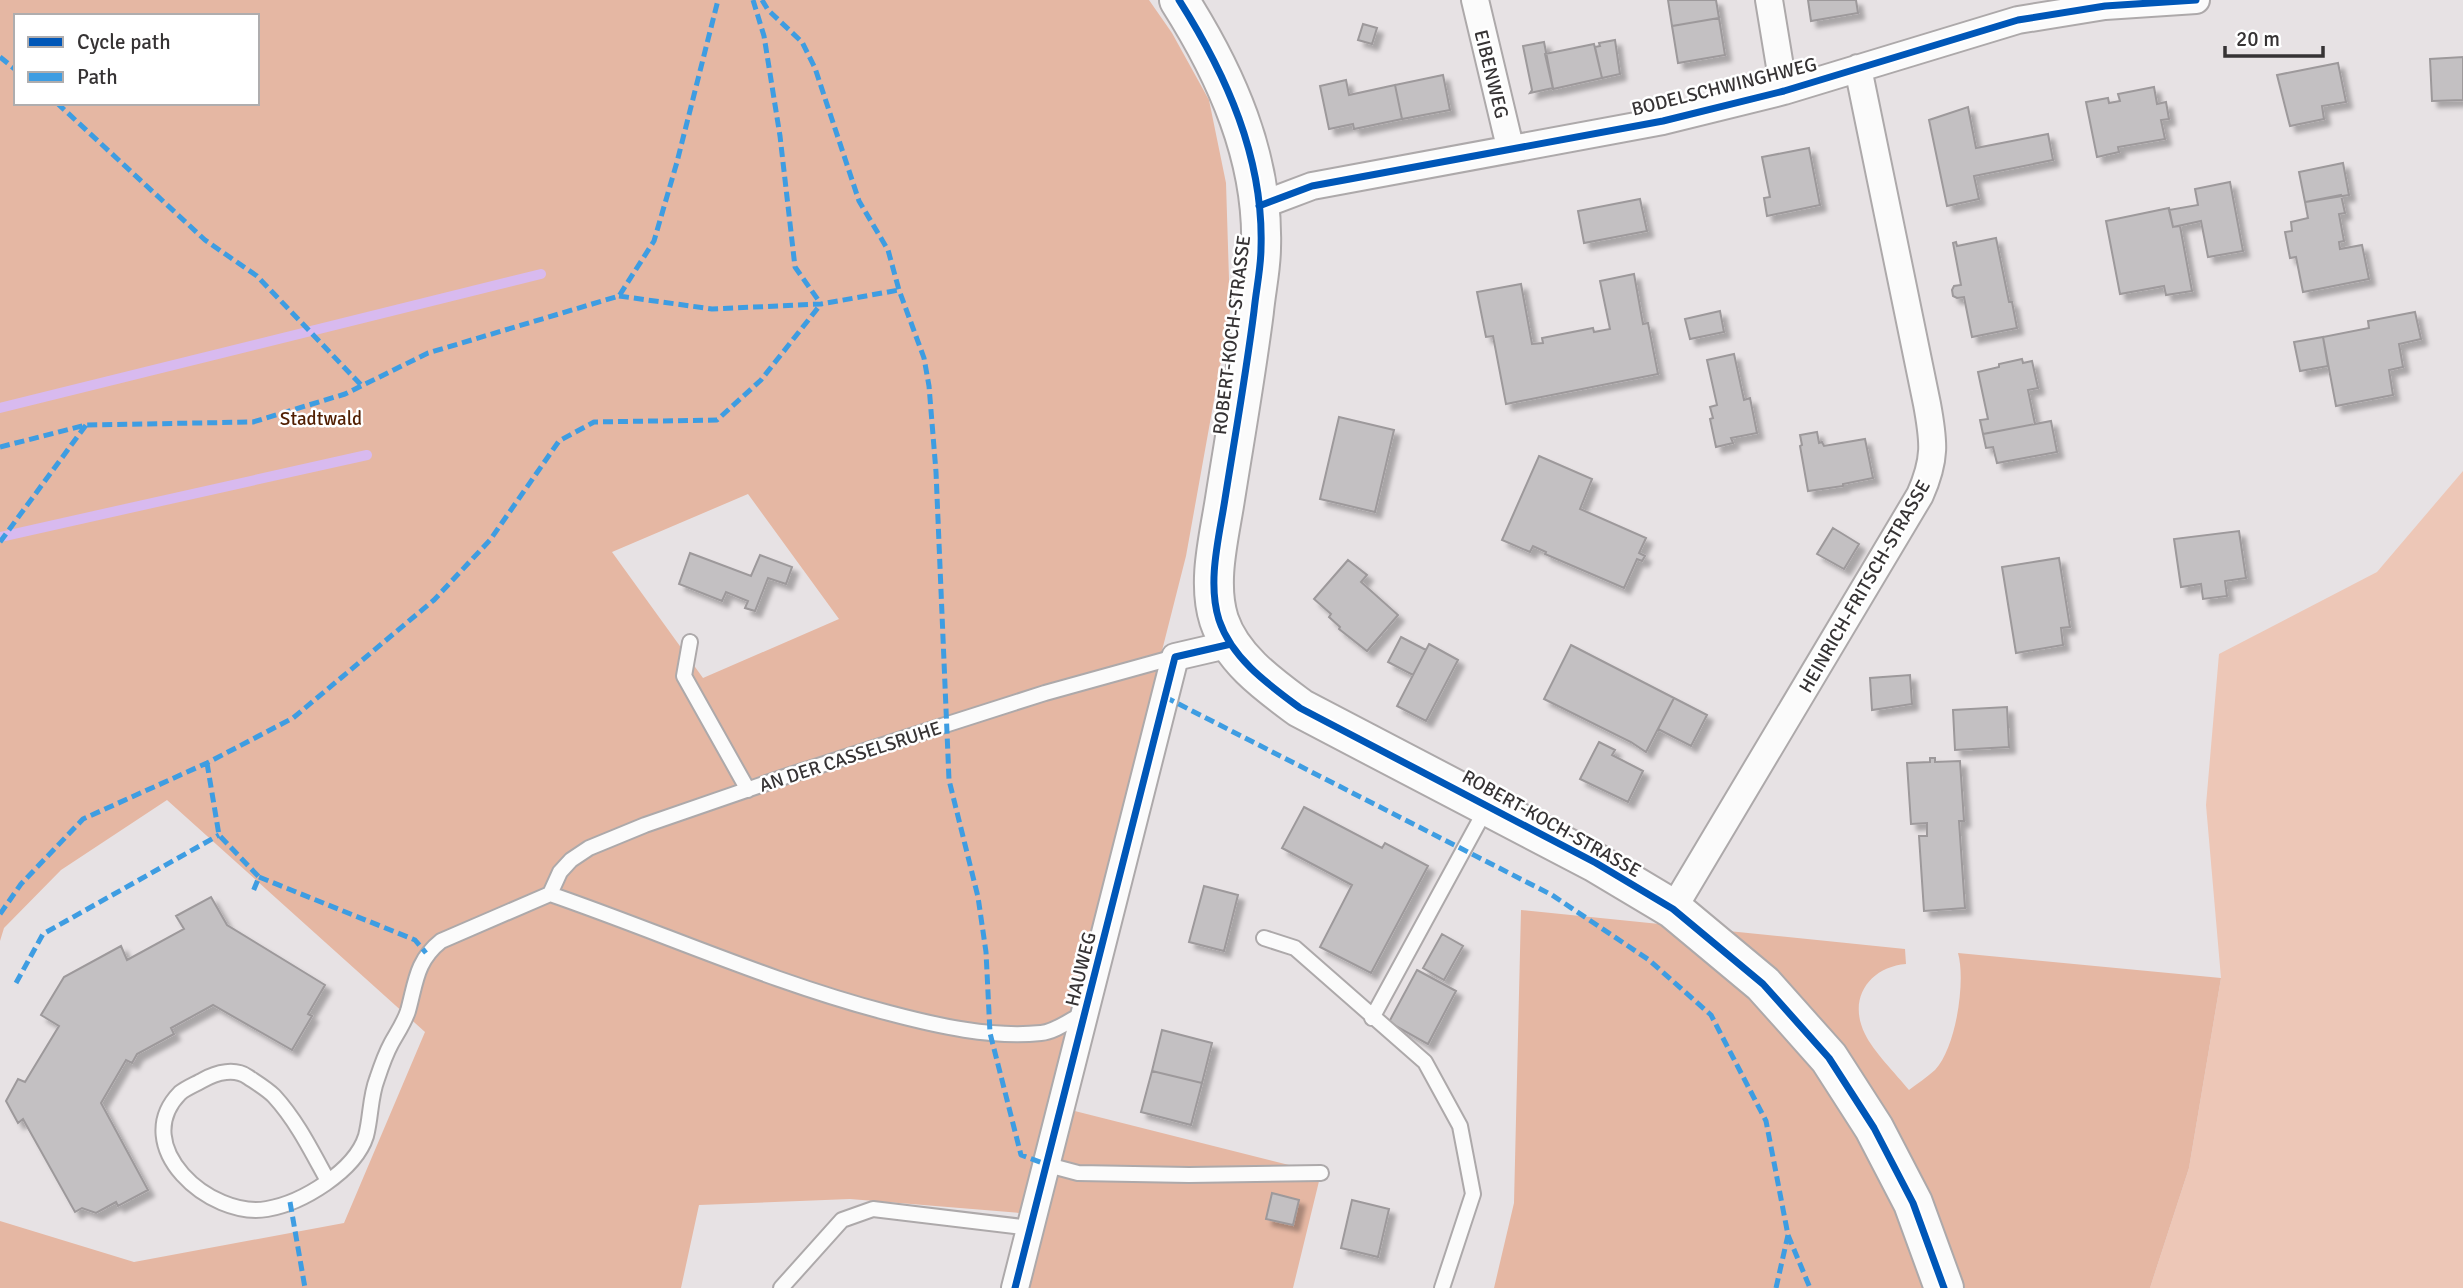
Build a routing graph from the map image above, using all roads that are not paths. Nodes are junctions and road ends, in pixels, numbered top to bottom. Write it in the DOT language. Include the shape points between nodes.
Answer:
graph roads {
  1 [pos="1179,0"];
  2 [pos="1475,0"];
  3 [pos="1769,0"];
  4 [pos="2196,0"];
  5 [pos="2131,2"];
  6 [pos="1858,68"];
  7 [pos="1784,91"];
  8 [pos="1510,147"];
  9 [pos="1259,206"];
  10 [pos="690,642"];
  11 [pos="1231,645"];
  12 [pos="1175,657"];
  13 [pos="748,790"];
  14 [pos="1487,805"];
  15 [pos="550,894"];
  16 [pos="1673,909"];
  17 [pos="1264,938"];
  18 [pos="1086,1012"];
  19 [pos="1372,1018"];
  20 [pos="1048,1165"];
  21 [pos="1321,1173"];
  22 [pos="328,1181"];
  23 [pos="1031,1228"];
  24 [pos="781,1288"];
  25 [pos="1015,1288"];
  26 [pos="1442,1288"];
  27 [pos="1944,1288"];
  1 -- 9 [label="street, ROBERT-KOCH-STRASSE" via="1232,99 1255,166"];
  2 -- 8 [label="street, EIBENWEG"];
  3 -- 7 [label="street"];
  4 -- 5 [label="street, BODELSCHWINGHWEG"];
  5 -- 6 [label="street, BODELSCHWINGHWEG" via="2018,19"];
  6 -- 7 [label="street, BODELSCHWINGHWEG"];
  6 -- 16 [label="street, HEINRICH-FRITSCH-STRASSE" via="1927,404 1933,439 1931,470"];
  7 -- 8 [label="street, BODELSCHWINGHWEG" via="1663,121"];
  8 -- 9 [label="street, BODELSCHWINGHWEG" via="1312,186"];
  9 -- 11 [label="street, ROBERT-KOCH-STRASSE" via="1261,248 1214,594 1219,621"];
  10 -- 13 [label="lane" via="684,676"];
  11 -- 12 [label="street"];
  11 -- 14 [label="street, ROBERT-KOCH-STRASSE" via="1300,708"];
  12 -- 13 [label="lane, AN DER CASSELSRUHE" via="1045,693"];
  12 -- 18 [label="street, HAUWEG"];
  13 -- 15 [label="lane, AN DER CASSELSRUHE" via="589,848 565,866"];
  14 -- 16 [label="street, ROBERT-KOCH-STRASSE"];
  14 -- 19 [label="lane"];
  15 -- 18 [label="lane" via="831,998 924,1022 990,1033 1044,1034"];
  15 -- 22 [label="lane" via="426,953 407,1015 375,1082 359,1154"];
  16 -- 27 [label="street, ROBERT-KOCH-STRASSE" via="1763,984 1829,1058 1874,1128 1913,1203"];
  17 -- 19 [label="lane" via="1296,948"];
  18 -- 20 [label="street, HAUWEG"];
  19 -- 26 [label="lane" via="1425,1062 1460,1126 1473,1194"];
  20 -- 21 [label="lane" via="1078,1173"];
  20 -- 23 [label="street, HAUWEG"];
  22 -- 22 [label="lane" via="294,1121 272,1094 244,1074 228,1071 209,1077 181,1092 168,1110 163,1129 170,1159 194,1187 213,1199 240,1209 266,1209"];
  23 -- 24 [label="lane" via="873,1209 842,1220"];
  23 -- 25 [label="street, HAUWEG"];
}
